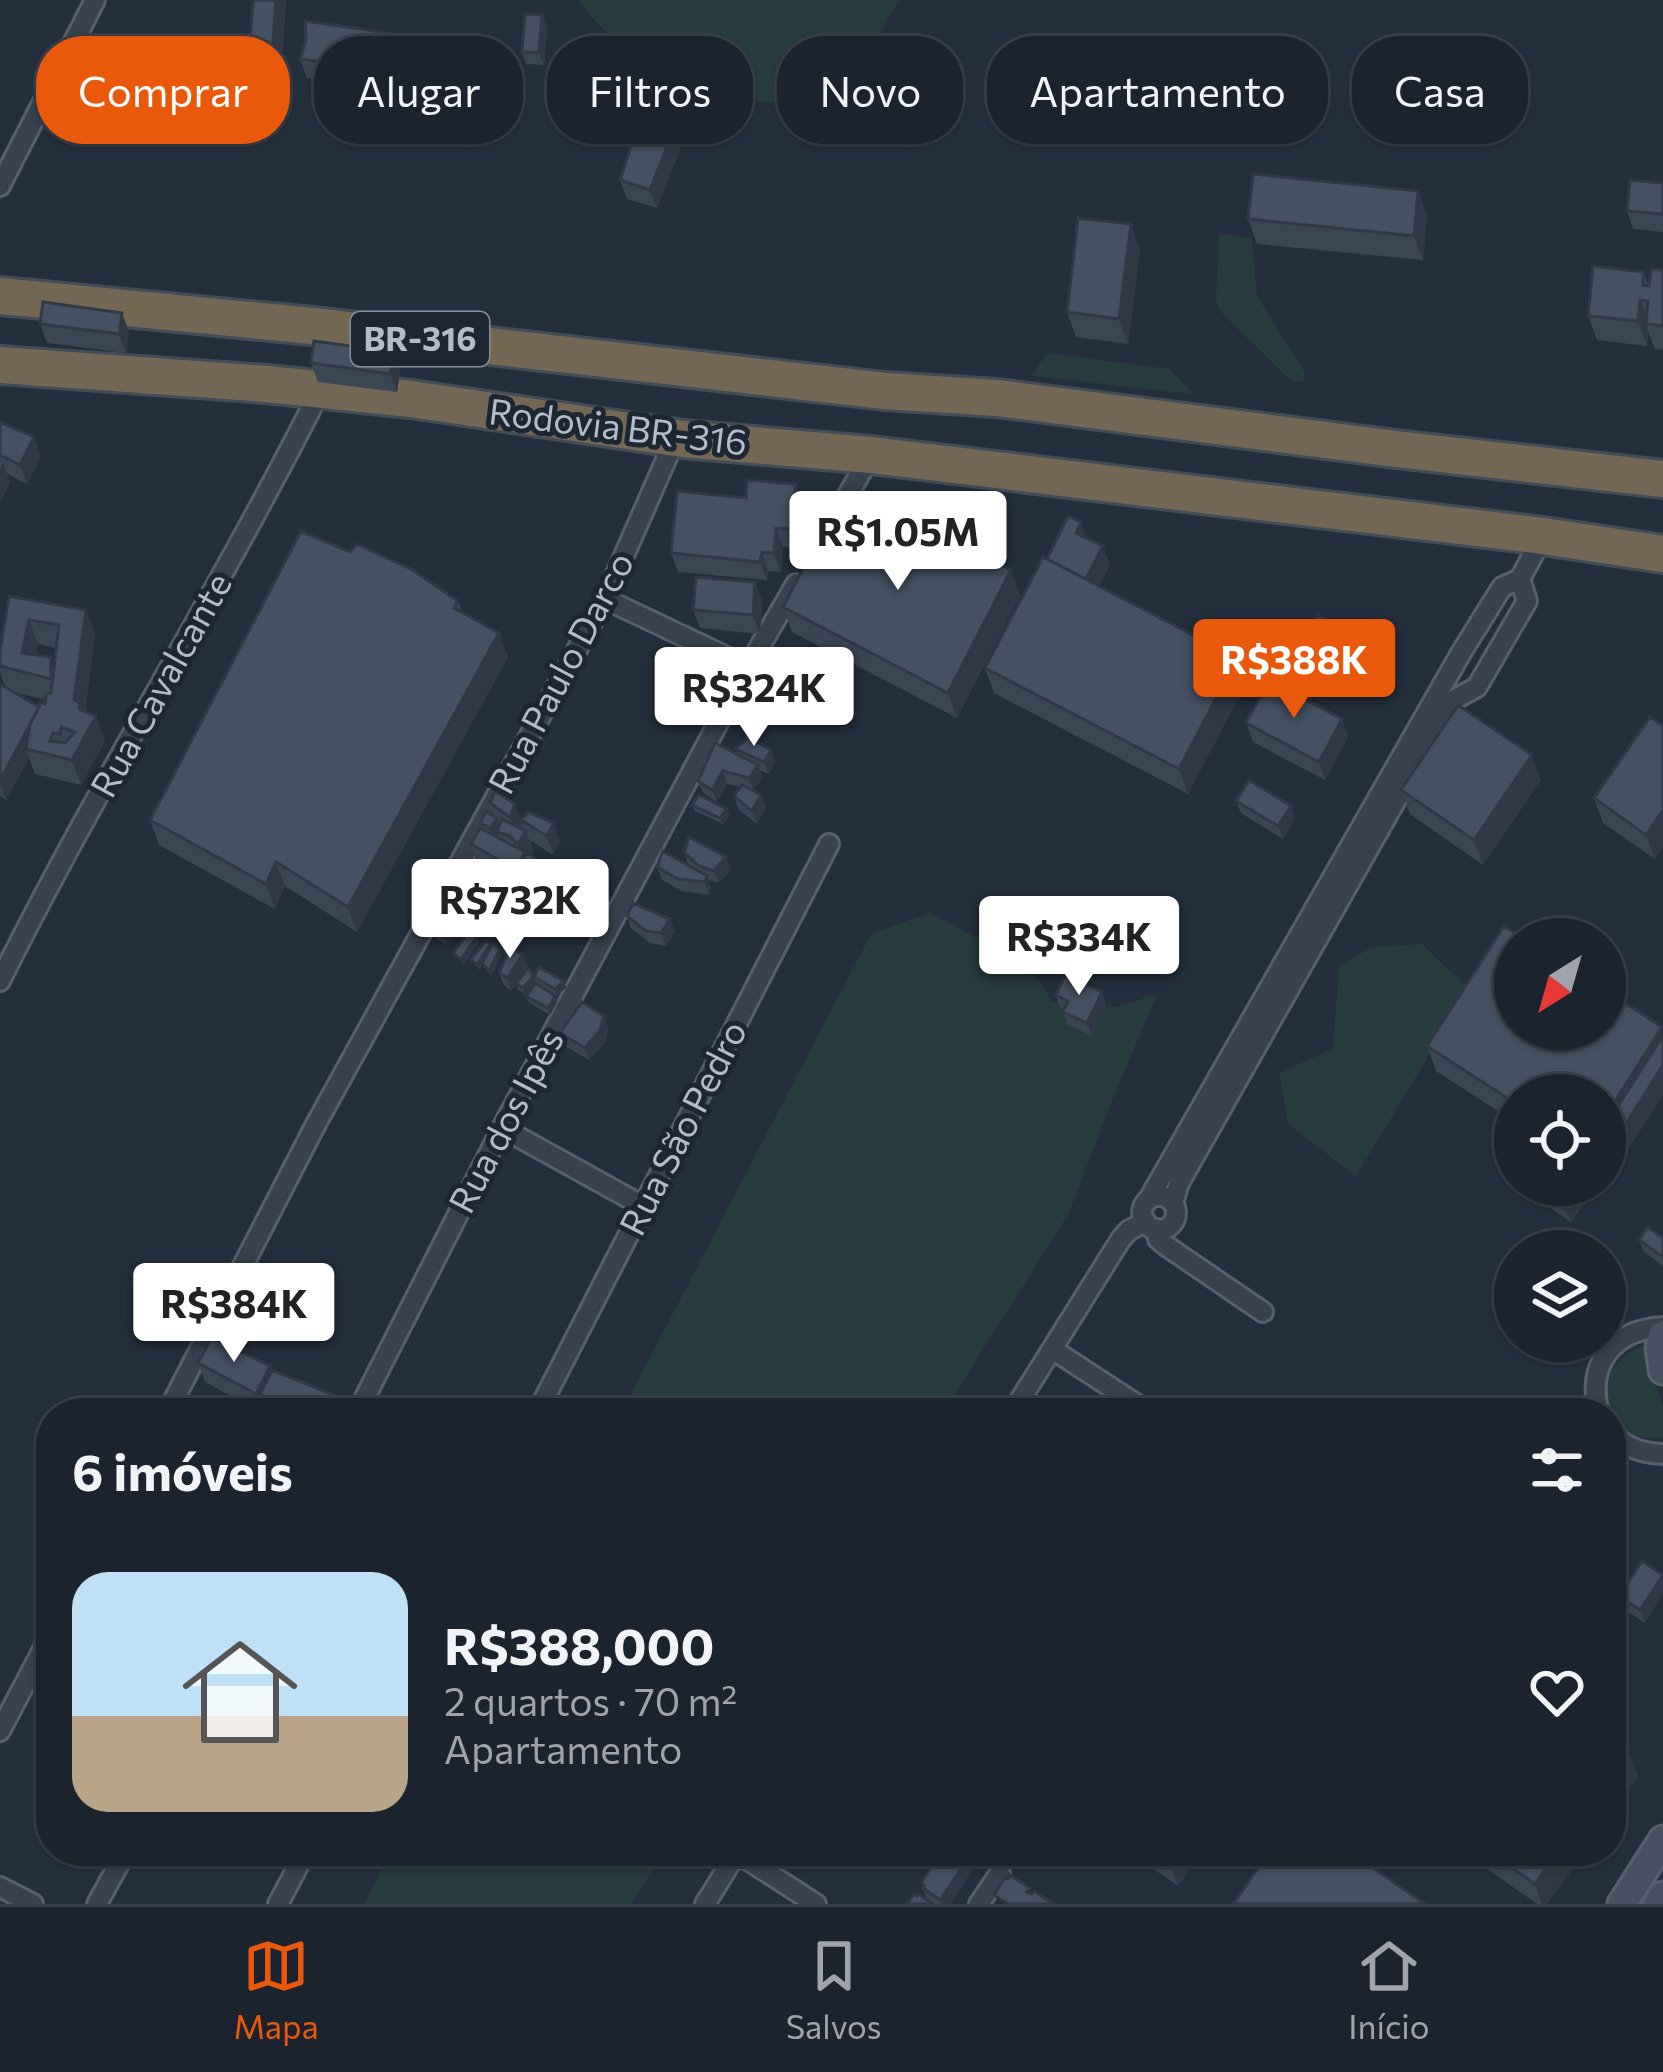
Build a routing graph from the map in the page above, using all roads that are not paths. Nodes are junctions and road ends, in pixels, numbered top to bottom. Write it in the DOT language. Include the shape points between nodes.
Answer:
graph roads {
  1 [pos="94,0"];
  2 [pos="0,186"];
  3 [pos="0,296"];
  4 [pos="0,365"];
  5 [pos="321,389"];
  6 [pos="676,437"];
  7 [pos="871,455"];
  8 [pos="1663,479"];
  9 [pos="826,532"];
  10 [pos="1544,536"];
  11 [pos="1663,554"];
  12 [pos="804,571"];
  13 [pos="1520,579"];
  14 [pos="605,598"];
  15 [pos="1483,618"];
  16 [pos="1508,633"];
  17 [pos="748,667"];
  18 [pos="1445,698"];
  19 [pos="829,844"];
  20 [pos="0,981"];
  21 [pos="502,1128"];
  22 [pos="1149,1199"];
  23 [pos="1173,1203"];
  24 [pos="643,1206"];
  25 [pos="1151,1226"];
  26 [pos="1263,1312"];
  27 [pos="1663,1331"];
  28 [pos="1052,1349"];
  29 [pos="1663,1370"];
  30 [pos="175,1398"];
  31 [pos="366,1398"];
  32 [pos="545,1398"];
  33 [pos="1021,1398"];
  34 [pos="1127,1398"];
  35 [pos="1596,1398"];
  36 [pos="1626,1445"];
  37 [pos="1663,1454"];
  38 [pos="36,1663"];
  39 [pos="0,1731"];
  40 [pos="1663,1840"];
  41 [pos="118,1866"];
  42 [pos="298,1866"];
  43 [pos="729,1866"];
  44 [pos="759,1866"];
  45 [pos="1000,1873"];
  46 [pos="0,1886"];
  47 [pos="1663,1896"];
  48 [pos="32,1904"];
  49 [pos="98,1904"];
  50 [pos="278,1904"];
  51 [pos="705,1904"];
  52 [pos="816,1904"];
  53 [pos="980,1904"];
  54 [pos="1622,1904"];
  55 [pos="1658,1904"];
  1 -- 2 [label="street"];
  3 -- 8 [label="highway, Rodovia BR-316 / BR-316" via="997,398"];
  4 -- 5 [label="highway, Rodovia BR-316 / BR-316"];
  5 -- 6 [label="highway, Rodovia BR-316 / BR-316"];
  5 -- 20 [label="street, Rua Cavalcante"];
  6 -- 7 [label="highway, Rodovia BR-316 / BR-316"];
  6 -- 14 [label="street, Rua Paulo Darco"];
  7 -- 9 [label="street"];
  7 -- 10 [label="highway, Rodovia BR-316 / BR-316"];
  10 -- 11 [label="highway, Rodovia BR-316 / BR-316"];
  10 -- 13 [label="street"];
  12 -- 17 [label="street, Rua dos Ipês"];
  13 -- 15 [label="street" via="1502,586"];
  13 -- 16 [label="street" via="1527,601"];
  14 -- 17 [label="street"];
  14 -- 30 [label="street, Rua Paulo Darco"];
  15 -- 16 [label="street"];
  15 -- 18 [label="street"];
  16 -- 18 [label="street" via="1477,687"];
  17 -- 21 [label="street, Rua dos Ipês"];
  18 -- 22 [label="street"];
  18 -- 23 [label="street"];
  19 -- 24 [label="street, Rua São Pedro"];
  21 -- 24 [label="street"];
  21 -- 31 [label="street, Rua dos Ipês"];
  22 -- 23 [label="street"];
  22 -- 25 [label="street" via="1143,1210"];
  23 -- 25 [label="street" via="1173,1222"];
  24 -- 32 [label="street, Rua São Pedro"];
  25 -- 26 [label="street" via="1165,1245"];
  25 -- 28 [label="street" via="1121,1239"];
  27 -- 29 [label="main road"];
  27 -- 35 [label="street" via="1646,1328 1615,1344 1597,1375"];
  28 -- 33 [label="street"];
  28 -- 34 [label="street"];
  36 -- 37 [label="street"];
  38 -- 39 [label="street"];
  40 -- 54 [label="main road"];
  41 -- 49 [label="street"];
  42 -- 50 [label="street"];
  43 -- 51 [label="street"];
  44 -- 52 [label="street"];
  45 -- 53 [label="street"];
  46 -- 48 [label="street"];
  47 -- 55 [label="main road"];
}
